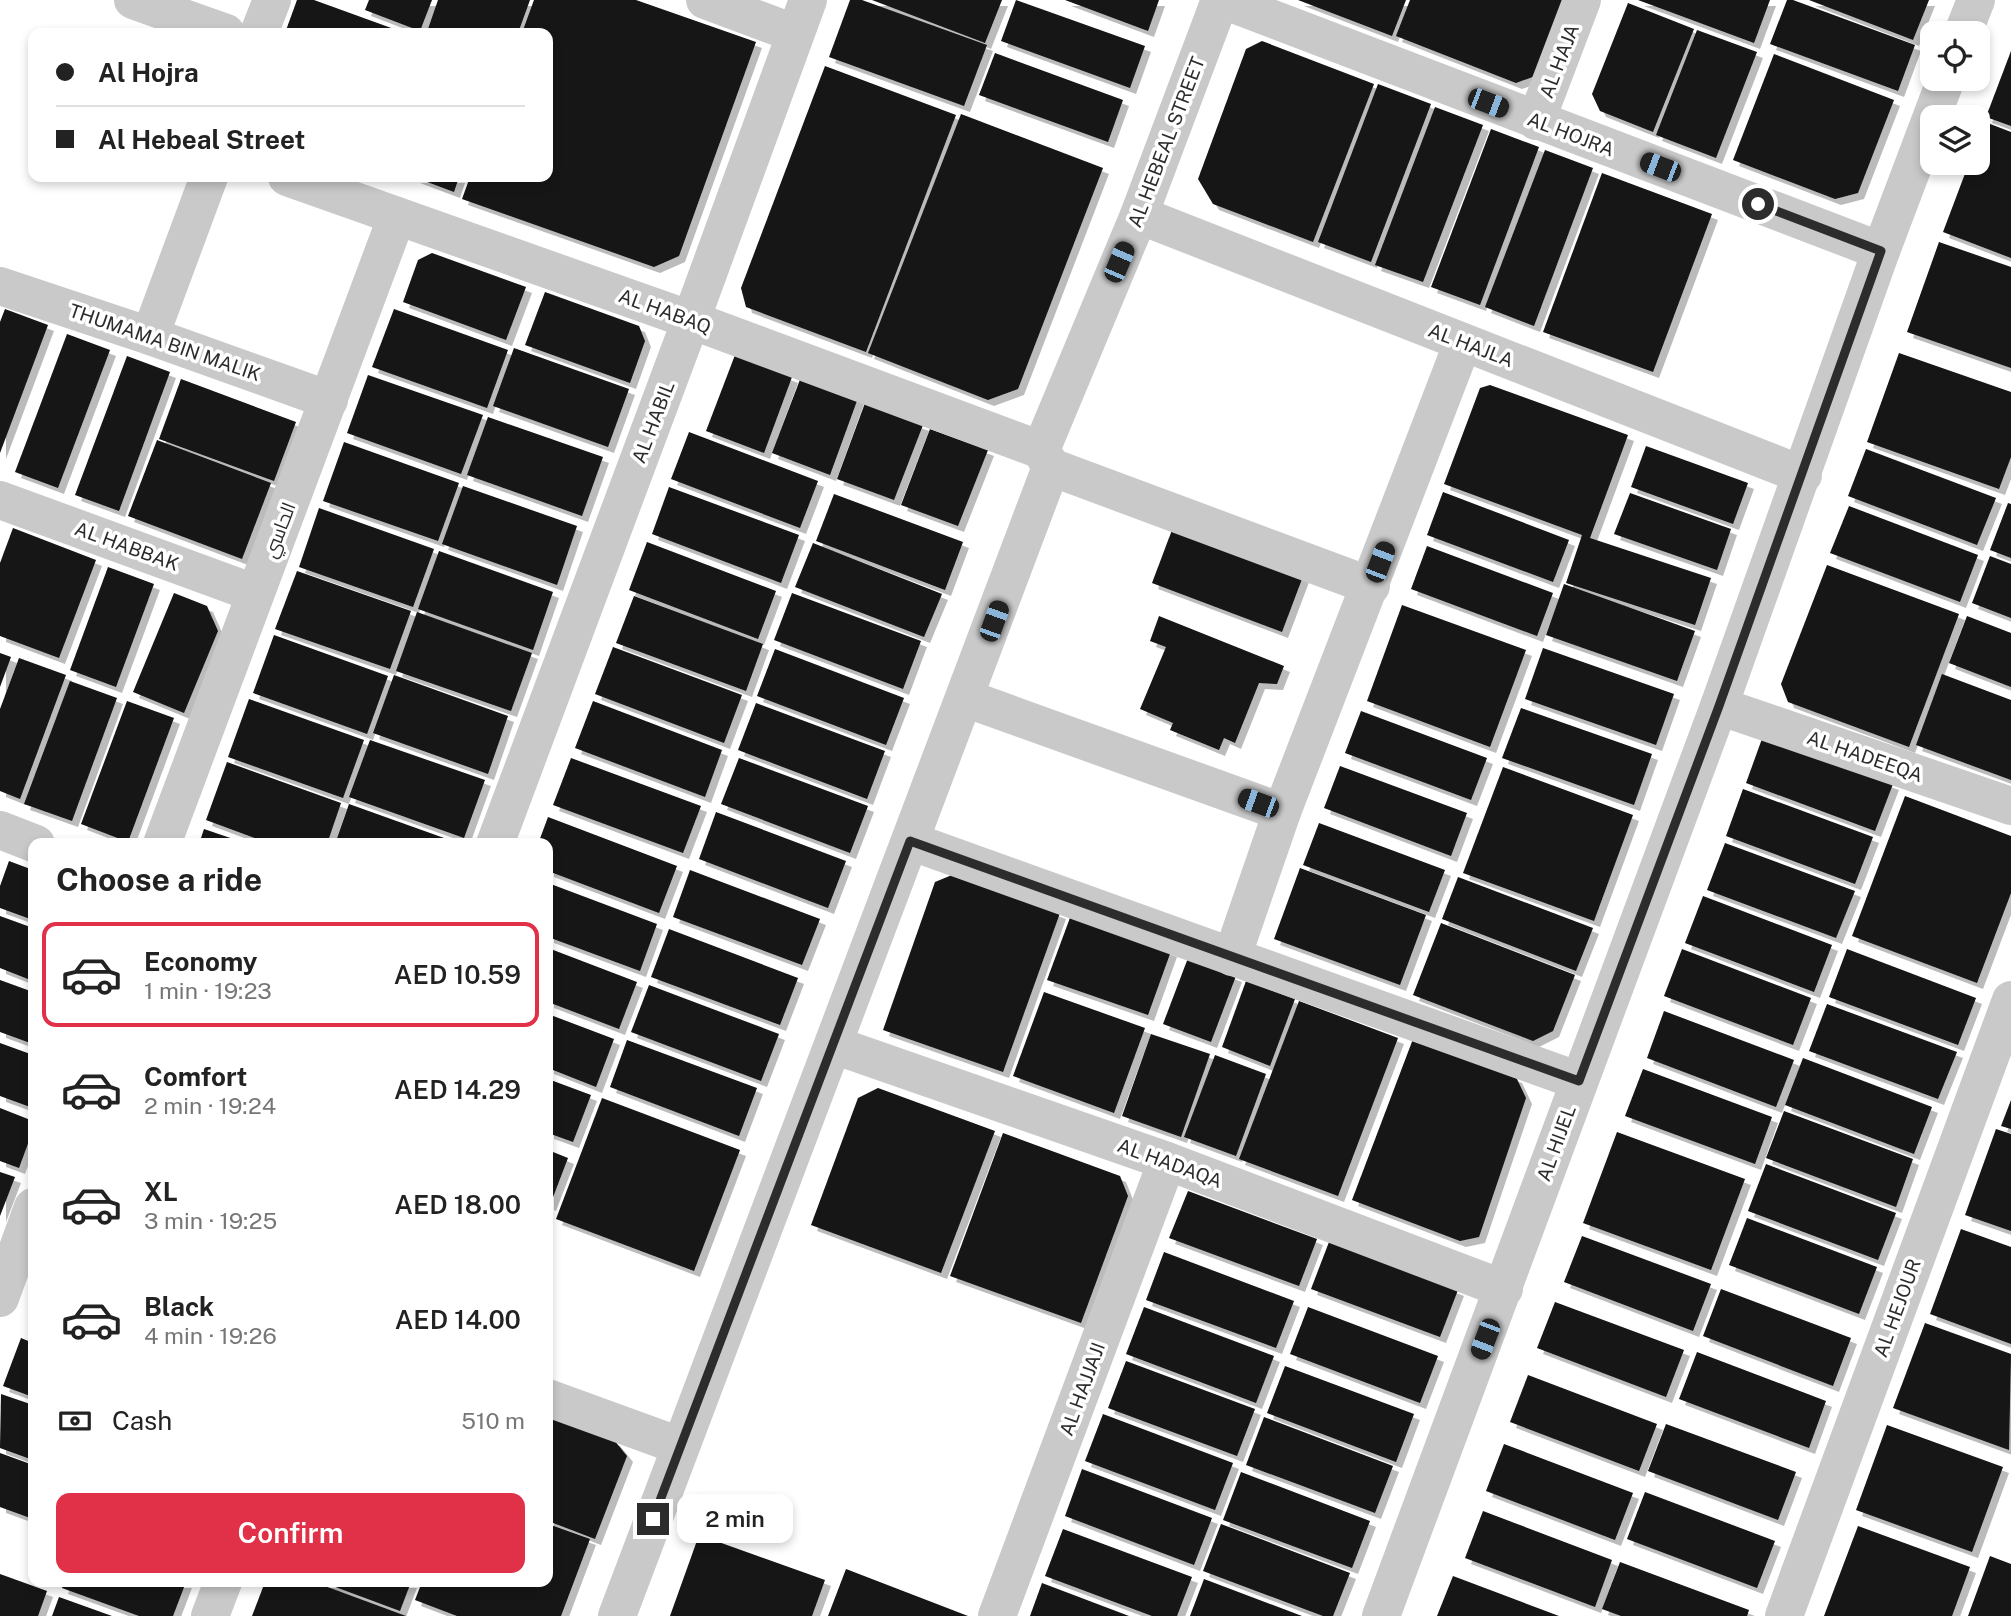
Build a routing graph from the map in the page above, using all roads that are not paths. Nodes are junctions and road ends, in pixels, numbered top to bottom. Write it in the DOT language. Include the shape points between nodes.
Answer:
graph roads {
  1 [pos="133,0"];
  2 [pos="272,0"];
  3 [pos="705,0"];
  4 [pos="1221,0"];
  5 [pos="1582,0"];
  6 [pos="1976,0"];
  7 [pos="801,17"];
  8 [pos="1968,21"];
  9 [pos="212,28"];
  10 [pos="261,28"];
  11 [pos="1941,91"];
  12 [pos="1536,121"];
  13 [pos="207,182"];
  14 [pos="301,182"];
  15 [pos="1139,215"];
  16 [pos="397,216"];
  17 [pos="1881,251"];
  18 [pos="0,286"];
  19 [pos="691,320"];
  20 [pos="150,336"];
  21 [pos="1463,342"];
  22 [pos="329,400"];
  23 [pos="1046,459"];
  24 [pos="1803,475"];
  25 [pos="0,500"];
  26 [pos="1371,586"];
  27 [pos="254,593"];
  28 [pos="965,698"];
  29 [pos="1719,706"];
  30 [pos="2011,806"];
  31 [pos="1282,812"];
  32 [pos="0,830"];
  33 [pos="164,838"];
  34 [pos="497,838"];
  35 [pos="28,841"];
  36 [pos="910,841"];
  37 [pos="1231,957"];
  38 [pos="2011,1000"];
  39 [pos="834,1045"];
  40 [pos="1579,1081"];
  41 [pos="1167,1161"];
  42 [pos="28,1222"];
  43 [pos="1504,1289"];
  44 [pos="0,1298"];
  45 [pos="553,1400"];
  46 [pos="680,1446"];
  47 [pos="221,1587"];
  48 [pos="210,1616"];
  49 [pos="617,1616"];
  50 [pos="997,1616"];
  51 [pos="1381,1616"];
  52 [pos="1784,1616"];
  1 -- 9 [label="street"];
  2 -- 10 [label="street"];
  3 -- 7 [label="street"];
  4 -- 12 [label="street, AL HOJRA"];
  4 -- 15 [label="street, AL HEBEAL STREET"];
  5 -- 12 [label="street, AL HAJA"];
  6 -- 8 [label="street"];
  7 -- 19 [label="street, AL HABIL"];
  11 -- 17 [label="street, AL HIJEL"];
  12 -- 17 [label="street, AL HOJRA"];
  13 -- 20 [label="street"];
  14 -- 16 [label="street, AL HABAQ"];
  15 -- 21 [label="street, AL HAJLA"];
  15 -- 23 [label="street, AL HEBEAL STREET"];
  16 -- 19 [label="street, AL HABAQ"];
  16 -- 22 [label="street, الحاسي"];
  17 -- 24 [label="street, AL HIJEL"];
  18 -- 20 [label="street, THUMAMA BIN MALIK"];
  19 -- 23 [label="street, AL HABAQ"];
  19 -- 34 [label="street, AL HABIL"];
  20 -- 22 [label="street, THUMAMA BIN MALIK"];
  21 -- 24 [label="street, AL HAJLA"];
  21 -- 26 [label="street"];
  22 -- 27 [label="street, الحاسي"];
  23 -- 26 [label="street, AL HABAQ"];
  23 -- 28 [label="street, AL HEBEAL STREET"];
  24 -- 29 [label="street, AL HIJEL"];
  25 -- 27 [label="street, AL HABBAK"];
  26 -- 31 [label="street"];
  27 -- 33 [label="street, الحاسي"];
  28 -- 31 [label="street"];
  28 -- 36 [label="street, AL HEBEAL STREET"];
  29 -- 30 [label="street, AL HADEEQA"];
  29 -- 40 [label="street, AL HIJEL"];
  31 -- 37 [label="street"];
  32 -- 35 [label="street"];
  36 -- 37 [label="street"];
  36 -- 39 [label="street, AL HEBEAL STREET"];
  37 -- 40 [label="street"];
  38 -- 52 [label="street, AL HEJOUR"];
  39 -- 41 [label="street, AL HADAQA"];
  39 -- 46 [label="street, AL HEBEAL STREET"];
  40 -- 43 [label="street, AL HIJEL"];
  41 -- 43 [label="street, AL HADAQA"];
  41 -- 50 [label="street, AL HAJJAJI"];
  42 -- 44 [label="street"];
  43 -- 51 [label="street, AL HIJEL"];
  45 -- 46 [label="street"];
  46 -- 49 [label="street, AL HEBEAL STREET"];
  47 -- 48 [label="street"];
}
